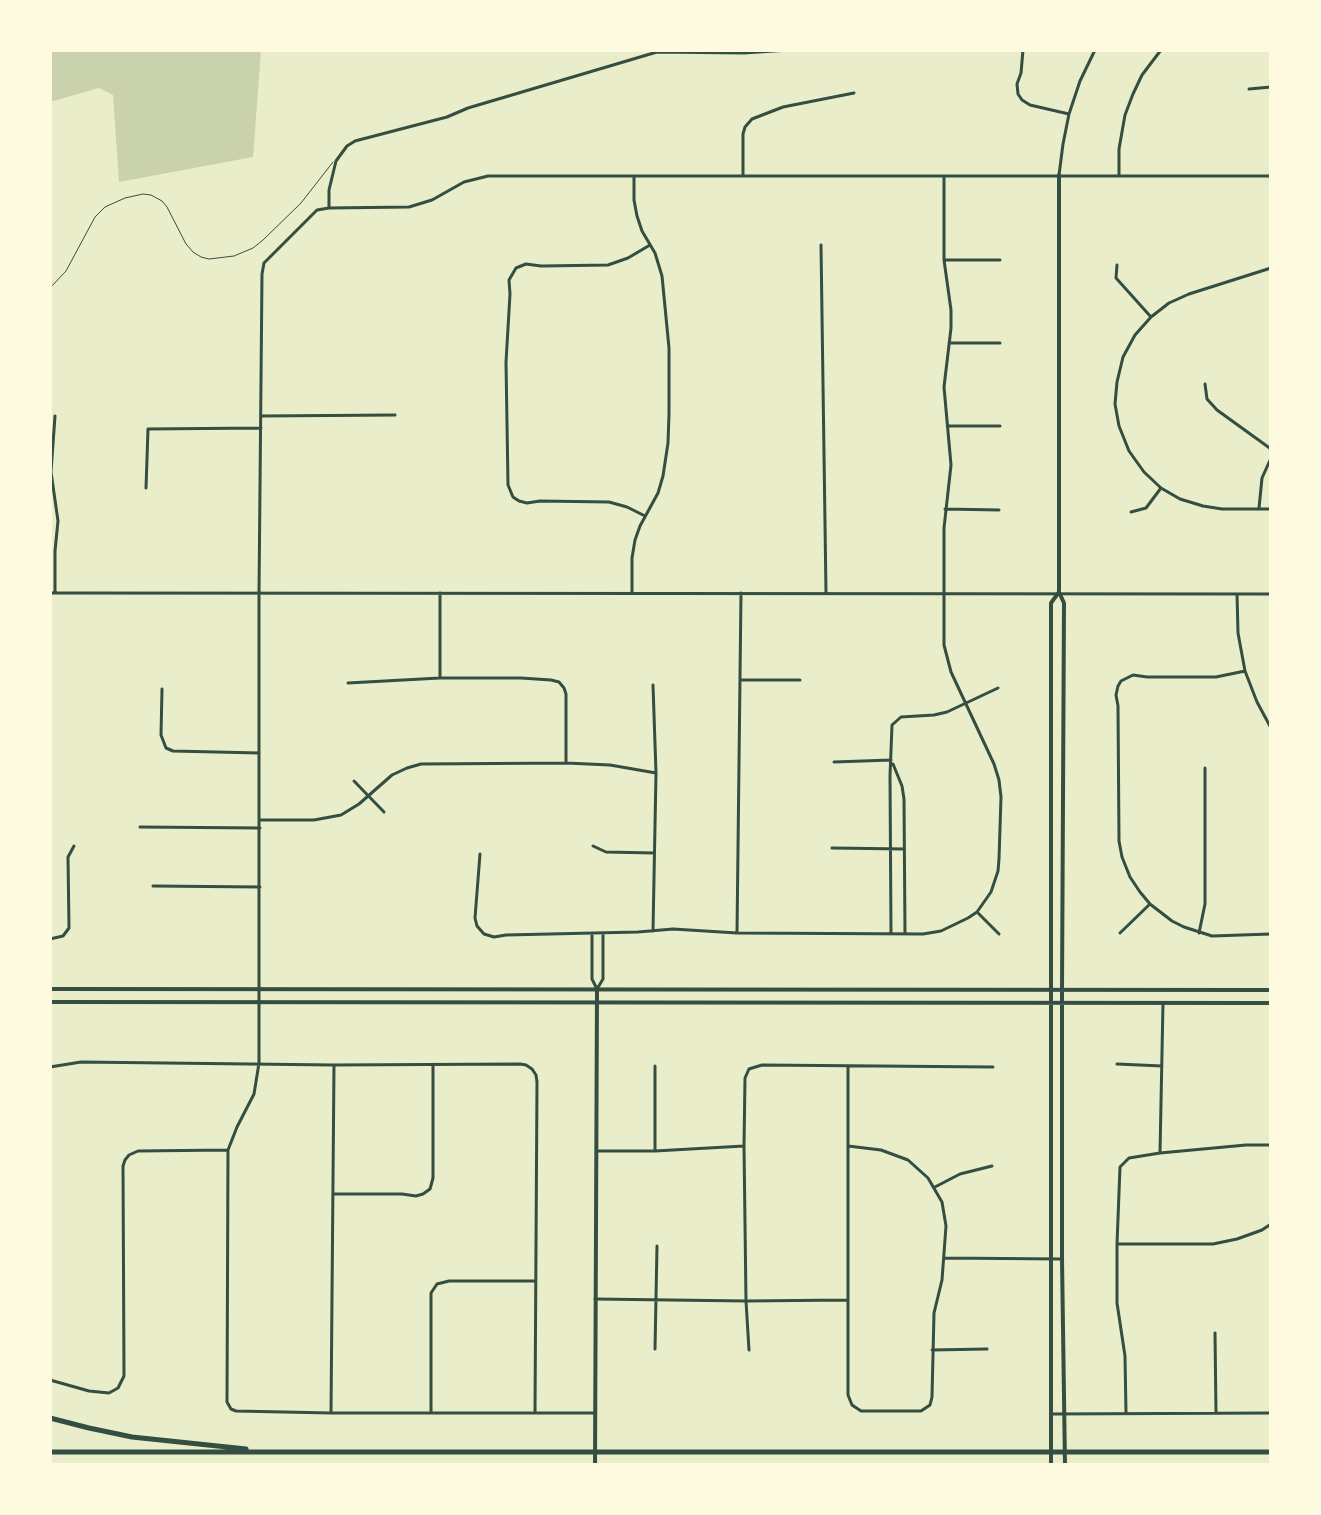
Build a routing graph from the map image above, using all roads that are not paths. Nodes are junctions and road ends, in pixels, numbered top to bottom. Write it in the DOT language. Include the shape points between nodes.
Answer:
graph roads {
  1 [pos="789,50"];
  2 [pos="1023,50"];
  3 [pos="1095,50"];
  4 [pos="1161,50"];
  5 [pos="1271,87"];
  6 [pos="1249,89"];
  7 [pos="854,93"];
  8 [pos="1069,114"];
  9 [pos="336,161"];
  10 [pos="1059,175"];
  11 [pos="634,176"];
  12 [pos="743,176"];
  13 [pos="944,176"];
  14 [pos="1119,176"];
  15 [pos="1271,176"];
  16 [pos="329,208"];
  17 [pos="650,245"];
  18 [pos="821,245"];
  19 [pos="944,260"];
  20 [pos="1000,260"];
  21 [pos="1117,265"];
  22 [pos="1271,268"];
  23 [pos="50,288"];
  24 [pos="1151,317"];
  25 [pos="949,343"];
  26 [pos="1000,343"];
  27 [pos="1205,384"];
  28 [pos="395,415"];
  29 [pos="55,416"];
  30 [pos="261,416"];
  31 [pos="948,426"];
  32 [pos="1000,426"];
  33 [pos="261,428"];
  34 [pos="1271,449"];
  35 [pos="1271,458"];
  36 [pos="146,488"];
  37 [pos="1161,488"];
  38 [pos="945,509"];
  39 [pos="1259,509"];
  40 [pos="1271,509"];
  41 [pos="999,510"];
  42 [pos="1131,512"];
  43 [pos="645,516"];
  44 [pos="1059,592"];
  45 [pos="52,593"];
  46 [pos="259,593"];
  47 [pos="440,593"];
  48 [pos="632,593"];
  49 [pos="741,593"];
  50 [pos="826,593"];
  51 [pos="944,593"];
  52 [pos="1237,594"];
  53 [pos="1271,594"];
  54 [pos="1245,671"];
  55 [pos="440,678"];
  56 [pos="741,680"];
  57 [pos="800,680"];
  58 [pos="348,683"];
  59 [pos="653,685"];
  60 [pos="998,688"];
  61 [pos="162,689"];
  62 [pos="966,703"];
  63 [pos="1271,728"];
  64 [pos="259,753"];
  65 [pos="891,760"];
  66 [pos="834,762"];
  67 [pos="566,763"];
  68 [pos="1205,768"];
  69 [pos="656,773"];
  70 [pos="354,781"];
  71 [pos="369,797"];
  72 [pos="384,812"];
  73 [pos="260,820"];
  74 [pos="140,827"];
  75 [pos="260,828"];
  76 [pos="74,846"];
  77 [pos="593,846"];
  78 [pos="832,848"];
  79 [pos="892,848"];
  80 [pos="904,849"];
  81 [pos="654,853"];
  82 [pos="480,854"];
  83 [pos="153,886"];
  84 [pos="260,887"];
  85 [pos="1150,904"];
  86 [pos="977,912"];
  87 [pos="653,931"];
  88 [pos="603,933"];
  89 [pos="737,933"];
  90 [pos="1120,933"];
  91 [pos="1199,933"];
  92 [pos="592,934"];
  93 [pos="891,934"];
  94 [pos="905,934"];
  95 [pos="999,934"];
  96 [pos="1271,934"];
  97 [pos="50,939"];
  98 [pos="50,989"];
  99 [pos="259,989"];
  100 [pos="597,989"];
  101 [pos="1062,990"];
  102 [pos="1271,990"];
  103 [pos="1051,991"];
  104 [pos="50,1002"];
  105 [pos="596,1002"];
  106 [pos="1050,1002"];
  107 [pos="1062,1002"];
  108 [pos="259,1003"];
  109 [pos="1163,1003"];
  110 [pos="1271,1003"];
  111 [pos="259,1063"];
  112 [pos="1117,1064"];
  113 [pos="334,1065"];
  114 [pos="433,1065"];
  115 [pos="655,1066"];
  116 [pos="848,1066"];
  117 [pos="1162,1066"];
  118 [pos="50,1067"];
  119 [pos="993,1067"];
  120 [pos="1271,1145"];
  121 [pos="744,1146"];
  122 [pos="848,1146"];
  123 [pos="228,1150"];
  124 [pos="597,1151"];
  125 [pos="655,1151"];
  126 [pos="1160,1153"];
  127 [pos="992,1166"];
  128 [pos="935,1187"];
  129 [pos="334,1194"];
  130 [pos="1271,1224"];
  131 [pos="1117,1244"];
  132 [pos="657,1246"];
  133 [pos="944,1258"];
  134 [pos="1051,1259"];
  135 [pos="1062,1259"];
  136 [pos="536,1281"];
  137 [pos="595,1299"];
  138 [pos="655,1300"];
  139 [pos="847,1300"];
  140 [pos="746,1301"];
  141 [pos="1215,1333"];
  142 [pos="655,1349"];
  143 [pos="987,1349"];
  144 [pos="749,1350"];
  145 [pos="932,1350"];
  146 [pos="50,1380"];
  147 [pos="431,1412"];
  148 [pos="535,1412"];
  149 [pos="331,1413"];
  150 [pos="595,1413"];
  151 [pos="1126,1413"];
  152 [pos="1216,1413"];
  153 [pos="1271,1413"];
  154 [pos="1051,1414"];
  155 [pos="1063,1414"];
  156 [pos="50,1418"];
  157 [pos="50,1452"];
  158 [pos="269,1452"];
  159 [pos="1051,1452"];
  160 [pos="1271,1452"];
  161 [pos="595,1465"];
  162 [pos="1051,1465"];
  163 [pos="1065,1465"];
  1 -- 9 [label="street" via="647,54 355,141"];
  2 -- 8 [label="street" via="1017,84 1022,100"];
  3 -- 8 [label="street"];
  4 -- 14 [label="street" via="1142,75 1125,115"];
  5 -- 6 [label="street"];
  7 -- 12 [label="street" via="752,119 743,134"];
  8 -- 10 [label="street"];
  9 -- 16 [label="street"];
  9 -- 23 [label="lane" via="263,240 234,256 201,257 186,244 162,201 143,194 125,198 95,217 66,271"];
  10 -- 13 [label="street"];
  10 -- 14 [label="street"];
  10 -- 44 [label="main road"];
  11 -- 12 [label="street"];
  11 -- 16 [label="street" via="488,176 409,207"];
  11 -- 17 [label="street" via="637,216"];
  12 -- 13 [label="street"];
  13 -- 19 [label="street"];
  14 -- 15 [label="street"];
  16 -- 30 [label="street" via="313,213 262,268"];
  17 -- 43 [label="street" via="660,265 665,299 669,414 663,476"];
  17 -- 43 [label="street" via="608,265 516,268 509,280 506,362 508,485 513,497 527,503 609,502"];
  18 -- 50 [label="street"];
  19 -- 20 [label="street"];
  19 -- 25 [label="street"];
  21 -- 24 [label="street" via="1116,278"];
  22 -- 24 [label="street" via="1189,294"];
  24 -- 37 [label="street" via="1123,357 1115,404 1129,451"];
  25 -- 26 [label="street"];
  25 -- 31 [label="street" via="944,387"];
  27 -- 34 [label="street" via="1207,399 1217,410"];
  28 -- 30 [label="street"];
  29 -- 45 [label="street" via="51,472 58,521"];
  30 -- 33 [label="street"];
  31 -- 32 [label="street"];
  31 -- 38 [label="street" via="951,465"];
  33 -- 36 [label="street" via="148,429"];
  33 -- 46 [label="street"];
  35 -- 39 [label="street" via="1262,478"];
  37 -- 39 [label="street" via="1203,506"];
  37 -- 42 [label="street" via="1146,508"];
  38 -- 41 [label="street"];
  38 -- 51 [label="street"];
  39 -- 40 [label="street"];
  43 -- 48 [label="street" via="633,550"];
  44 -- 51 [label="street"];
  44 -- 52 [label="street"];
  44 -- 101 [label="main road" via="1064,603"];
  44 -- 103 [label="main road" via="1051,603"];
  45 -- 46 [label="street"];
  46 -- 47 [label="street"];
  46 -- 64 [label="street"];
  47 -- 48 [label="street"];
  47 -- 55 [label="street"];
  48 -- 49 [label="street"];
  49 -- 50 [label="street"];
  49 -- 56 [label="street"];
  50 -- 51 [label="street"];
  51 -- 62 [label="street" via="947,661"];
  52 -- 53 [label="street"];
  52 -- 54 [label="street"];
  54 -- 63 [label="street"];
  54 -- 85 [label="street" via="1216,677 1133,675 1118,686 1119,841 1130,877"];
  55 -- 58 [label="street"];
  55 -- 67 [label="street" via="559,682 566,694"];
  56 -- 57 [label="street"];
  56 -- 89 [label="street"];
  59 -- 69 [label="street"];
  60 -- 62 [label="street"];
  61 -- 64 [label="street" via="161,735 166,748"];
  62 -- 65 [label="street" via="947,712 896,720"];
  62 -- 86 [label="street" via="994,764 1001,797 998,871"];
  64 -- 73 [label="street"];
  65 -- 66 [label="street"];
  65 -- 79 [label="street"];
  65 -- 80 [label="street" via="902,786"];
  67 -- 69 [label="street"];
  67 -- 71 [label="street" via="421,764 392,775"];
  68 -- 91 [label="street" via="1205,904"];
  69 -- 81 [label="street"];
  70 -- 71 [label="street"];
  71 -- 72 [label="street"];
  71 -- 73 [label="street" via="329,818"];
  73 -- 75 [label="street"];
  74 -- 75 [label="street"];
  75 -- 84 [label="street"];
  76 -- 97 [label="street" via="68,857 69,928 62,937"];
  77 -- 81 [label="street" via="606,852"];
  78 -- 79 [label="street"];
  79 -- 80 [label="street"];
  79 -- 93 [label="street"];
  80 -- 94 [label="street"];
  81 -- 87 [label="street"];
  82 -- 92 [label="street" via="475,918 484,934"];
  83 -- 84 [label="street"];
  84 -- 99 [label="street"];
  85 -- 90 [label="street"];
  85 -- 91 [label="street"];
  86 -- 94 [label="street" via="941,931"];
  86 -- 95 [label="street"];
  87 -- 88 [label="street"];
  87 -- 89 [label="street"];
  88 -- 92 [label="street"];
  88 -- 100 [label="street" via="603,979"];
  89 -- 93 [label="street"];
  91 -- 96 [label="street"];
  92 -- 100 [label="street" via="592,979"];
  93 -- 94 [label="street"];
  98 -- 99 [label="main road"];
  99 -- 100 [label="main road"];
  99 -- 108 [label="street"];
  100 -- 103 [label="main road"];
  100 -- 105 [label="main road"];
  101 -- 102 [label="main road"];
  101 -- 103 [label="main road"];
  101 -- 107 [label="main road"];
  103 -- 106 [label="main road"];
  104 -- 108 [label="main road"];
  105 -- 106 [label="main road"];
  105 -- 108 [label="main road"];
  105 -- 124 [label="main road"];
  106 -- 107 [label="main road"];
  106 -- 134 [label="main road"];
  107 -- 109 [label="main road"];
  107 -- 135 [label="main road"];
  108 -- 111 [label="street"];
  109 -- 110 [label="main road"];
  109 -- 117 [label="street"];
  111 -- 113 [label="street"];
  111 -- 118 [label="street" via="81,1062"];
  111 -- 123 [label="street" via="254,1094"];
  112 -- 117 [label="street"];
  113 -- 114 [label="street"];
  113 -- 129 [label="street"];
  114 -- 129 [label="street" via="430,1189 416,1196"];
  114 -- 136 [label="street" via="520,1064 536,1075"];
  115 -- 125 [label="street"];
  116 -- 119 [label="street"];
  116 -- 121 [label="street" via="749,1069"];
  116 -- 122 [label="street"];
  117 -- 126 [label="street"];
  120 -- 126 [label="street"];
  121 -- 125 [label="street"];
  121 -- 140 [label="street"];
  122 -- 128 [label="street" via="899,1155"];
  122 -- 139 [label="street"];
  123 -- 146 [label="street" via="138,1151 125,1160 124,1376 114,1391 99,1393"];
  123 -- 149 [label="street" via="227,1402 236,1411"];
  124 -- 125 [label="street"];
  124 -- 137 [label="main road"];
  126 -- 131 [label="street" via="1129,1158 1120,1167"];
  127 -- 128 [label="street"];
  128 -- 133 [label="street" via="945,1216"];
  129 -- 149 [label="street"];
  130 -- 131 [label="street" via="1213,1244"];
  131 -- 151 [label="street"];
  132 -- 138 [label="street"];
  133 -- 134 [label="street"];
  133 -- 145 [label="street"];
  134 -- 135 [label="street"];
  134 -- 154 [label="main road"];
  135 -- 155 [label="main road"];
  136 -- 147 [label="street" via="437,1284 431,1293"];
  136 -- 148 [label="street"];
  137 -- 138 [label="street"];
  137 -- 150 [label="main road"];
  138 -- 140 [label="street"];
  138 -- 142 [label="street"];
  139 -- 140 [label="street"];
  139 -- 145 [label="street" via="848,1395 861,1411 927,1408 932,1397"];
  140 -- 144 [label="street"];
  141 -- 152 [label="street"];
  143 -- 145 [label="street"];
  147 -- 148 [label="street"];
  147 -- 149 [label="street"];
  148 -- 150 [label="street"];
  150 -- 161 [label="main road"];
  151 -- 152 [label="street"];
  151 -- 155 [label="street"];
  152 -- 153 [label="street"];
  154 -- 155 [label="street"];
  154 -- 159 [label="main road"];
  155 -- 163 [label="main road"];
  156 -- 158 [label="highway" via="132,1437"];
  157 -- 158 [label="highway"];
  158 -- 159 [label="highway"];
  159 -- 160 [label="highway"];
  159 -- 162 [label="main road"];
}
